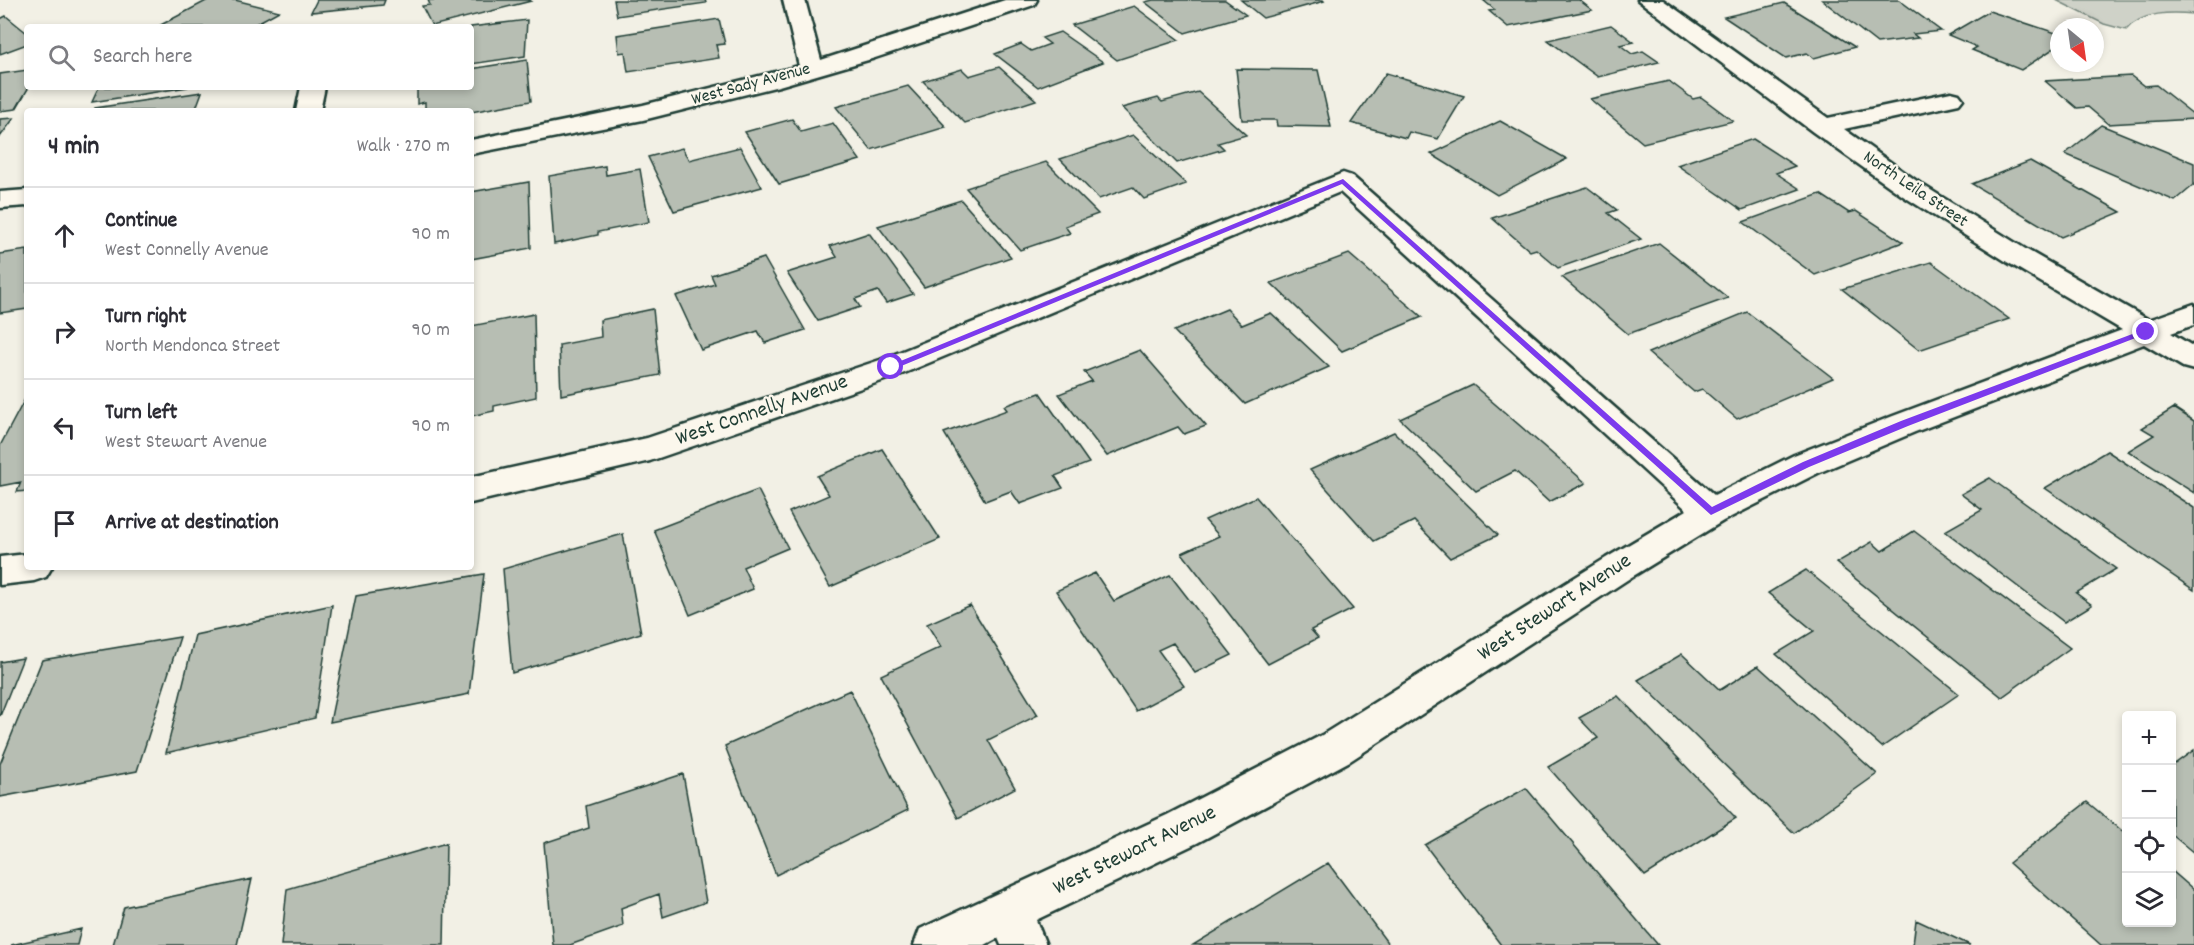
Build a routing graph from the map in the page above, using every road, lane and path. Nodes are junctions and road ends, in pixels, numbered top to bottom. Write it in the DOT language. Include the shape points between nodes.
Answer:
graph roads {
  1 [pos="794,0"];
  2 [pos="1026,0"];
  3 [pos="1649,0"];
  4 [pos="812,70"];
  5 [pos="313,90"];
  6 [pos="1951,99"];
  7 [pos="309,108"];
  8 [pos="1822,127"];
  9 [pos="474,146"];
  10 [pos="24,198"];
  11 [pos="0,200"];
  12 [pos="2194,314"];
  13 [pos="2146,332"];
  14 [pos="2194,360"];
  15 [pos="474,489"];
  16 [pos="1711,512"];
  17 [pos="24,568"];
  18 [pos="0,571"];
  19 [pos="1017,928"];
  20 [pos="936,945"];
  1 -- 4 [label="street"];
  2 -- 4 [label="street, West Sady Avenue"];
  3 -- 8 [label="street, North Leila Street"];
  4 -- 9 [label="street, West Sady Avenue" via="576,128"];
  5 -- 7 [label="street"];
  6 -- 8 [label="street"];
  8 -- 13 [label="street, North Leila Street" via="1941,208"];
  10 -- 11 [label="street"];
  12 -- 13 [label="street, West Stewart Avenue"];
  13 -- 14 [label="street, North Leila Street"];
  13 -- 16 [label="street, West Stewart Avenue" via="1893,428 1806,464"];
  15 -- 16 [label="street, West Connelly Avenue" via="650,449 891,367 1343,181"];
  16 -- 19 [label="street, West Stewart Avenue" via="1336,748 1182,829"];
  17 -- 18 [label="street"];
  19 -- 20 [label="street, West Stewart Avenue"];
}
